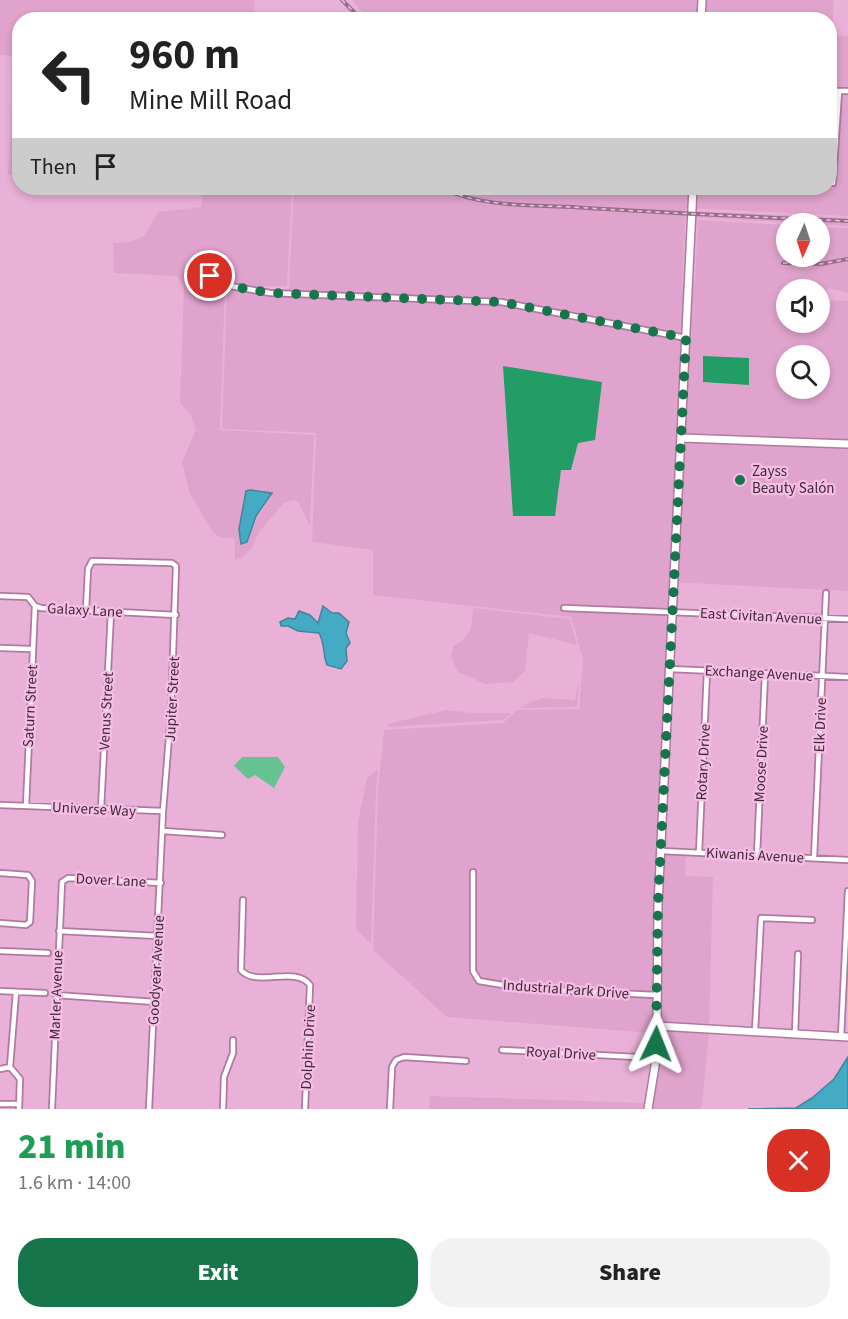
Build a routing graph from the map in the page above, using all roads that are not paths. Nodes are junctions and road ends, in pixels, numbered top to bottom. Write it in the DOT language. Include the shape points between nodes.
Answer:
graph roads {
  1 [pos="839,91"];
  2 [pos="848,92"];
  3 [pos="837,122"];
  4 [pos="693,195"];
  5 [pos="210,276"];
  6 [pos="686,338"];
  7 [pos="682,438"];
  8 [pos="848,444"];
  9 [pos="826,593"];
  10 [pos="0,596"];
  11 [pos="35,606"];
  12 [pos="564,608"];
  13 [pos="86,610"];
  14 [pos="111,612"];
  15 [pos="673,612"];
  16 [pos="176,615"];
  17 [pos="824,618"];
  18 [pos="848,619"];
  19 [pos="0,648"];
  20 [pos="32,649"];
  21 [pos="670,669"];
  22 [pos="707,671"];
  23 [pos="765,674"];
  24 [pos="822,676"];
  25 [pos="848,678"];
  26 [pos="0,805"];
  27 [pos="26,806"];
  28 [pos="101,809"];
  29 [pos="163,811"];
  30 [pos="164,831"];
  31 [pos="222,835"];
  32 [pos="661,851"];
  33 [pos="699,853"];
  34 [pos="757,855"];
  35 [pos="814,858"];
  36 [pos="848,860"];
  37 [pos="473,872"];
  38 [pos="0,873"];
  39 [pos="63,881"];
  40 [pos="161,883"];
  41 [pos="848,891"];
  42 [pos="243,900"];
  43 [pos="848,913"];
  44 [pos="812,920"];
  45 [pos="0,923"];
  46 [pos="59,931"];
  47 [pos="158,936"];
  48 [pos="0,951"];
  49 [pos="48,953"];
  50 [pos="798,954"];
  51 [pos="846,974"];
  52 [pos="0,991"];
  53 [pos="16,992"];
  54 [pos="45,993"];
  55 [pos="56,995"];
  56 [pos="656,995"];
  57 [pos="155,1002"];
  58 [pos="657,1026"];
  59 [pos="755,1031"];
  60 [pos="795,1034"];
  61 [pos="844,1037"];
  62 [pos="233,1040"];
  63 [pos="502,1050"];
  64 [pos="655,1058"];
  65 [pos="466,1061"];
  66 [pos="10,1067"];
  67 [pos="0,1069"];
  68 [pos="0,1104"];
  69 [pos="19,1107"];
  70 [pos="52,1109"];
  71 [pos="149,1109"];
  72 [pos="223,1109"];
  73 [pos="305,1109"];
  74 [pos="390,1109"];
  75 [pos="648,1109"];
  1 -- 2 [label="street"];
  1 -- 3 [label="street"];
  4 -- 6 [label="main road"];
  5 -- 6 [label="street" via="219,284 270,293 501,302"];
  6 -- 7 [label="main road"];
  7 -- 8 [label="main road"];
  7 -- 15 [label="main road"];
  9 -- 17 [label="street, Elk Drive"];
  10 -- 11 [label="street, Galaxy Lane" via="28,597"];
  11 -- 13 [label="street, Galaxy Lane"];
  11 -- 20 [label="street, Saturn Street"];
  12 -- 15 [label="street, East Civitan Avenue"];
  13 -- 14 [label="street, Galaxy Lane"];
  13 -- 16 [label="street, Jupiter Street" via="88,565 92,561 172,563 176,566"];
  14 -- 16 [label="street, Galaxy Lane"];
  14 -- 28 [label="street, Venus Street"];
  15 -- 17 [label="street, East Civitan Avenue"];
  15 -- 21 [label="main road"];
  16 -- 29 [label="street, Jupiter Street"];
  17 -- 18 [label="street, East Civitan Avenue"];
  17 -- 24 [label="street, Elk Drive"];
  19 -- 20 [label="street"];
  20 -- 27 [label="street, Saturn Street"];
  21 -- 22 [label="street, Exchange Avenue"];
  21 -- 32 [label="main road"];
  22 -- 23 [label="street, Exchange Avenue"];
  22 -- 33 [label="street, Rotary Drive"];
  23 -- 24 [label="street, Exchange Avenue"];
  23 -- 34 [label="street, Moose Drive"];
  24 -- 25 [label="street, Exchange Avenue"];
  24 -- 35 [label="street, Elk Drive"];
  26 -- 27 [label="street, Universe Way"];
  27 -- 28 [label="street, Universe Way"];
  28 -- 29 [label="street, Universe Way"];
  29 -- 30 [label="street, Jupiter Street"];
  30 -- 31 [label="street"];
  30 -- 40 [label="street, Goodyear Avenue"];
  32 -- 33 [label="street, Kiwanis Avenue"];
  32 -- 56 [label="main road"];
  33 -- 34 [label="street, Kiwanis Avenue"];
  34 -- 35 [label="street, Kiwanis Avenue"];
  35 -- 36 [label="street, Kiwanis Avenue"];
  37 -- 56 [label="street, Industrial Park Drive" via="473,971 479,981 527,989"];
  38 -- 45 [label="street" via="31,877 28,923"];
  39 -- 40 [label="street, Dover Lane" via="68,878"];
  39 -- 46 [label="street, Marler Avenue"];
  40 -- 47 [label="street, Goodyear Avenue"];
  41 -- 43 [label="street"];
  42 -- 73 [label="street, Dolphin Drive" via="241,970 248,975 301,978 310,985"];
  43 -- 51 [label="street"];
  44 -- 59 [label="street" via="761,918"];
  46 -- 47 [label="street"];
  46 -- 55 [label="street, Marler Avenue"];
  47 -- 57 [label="street, Goodyear Avenue"];
  48 -- 49 [label="street"];
  50 -- 60 [label="street"];
  51 -- 61 [label="street"];
  52 -- 53 [label="street"];
  53 -- 54 [label="street"];
  53 -- 66 [label="street"];
  55 -- 57 [label="street"];
  55 -- 70 [label="street, Marler Avenue"];
  56 -- 58 [label="main road"];
  57 -- 71 [label="street, Goodyear Avenue"];
  58 -- 59 [label="main road"];
  58 -- 64 [label="main road"];
  59 -- 60 [label="main road"];
  60 -- 61 [label="main road"];
  62 -- 72 [label="street" via="233,1053 224,1077"];
  63 -- 64 [label="street, Royal Drive"];
  64 -- 75 [label="main road"];
  65 -- 74 [label="street" via="396,1060 392,1067"];
  66 -- 67 [label="street"];
  66 -- 69 [label="street" via="20,1080"];
  68 -- 69 [label="street"];
}
